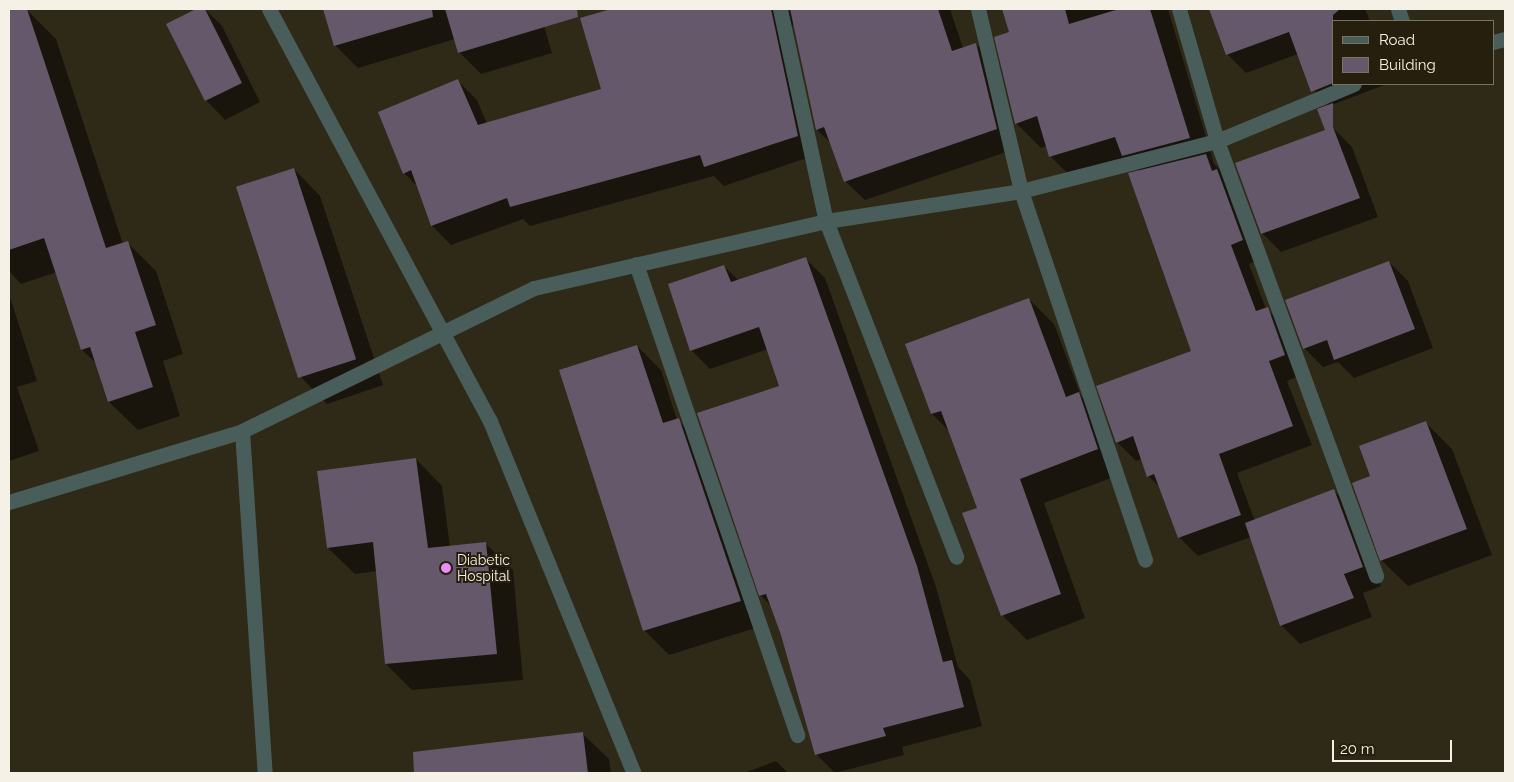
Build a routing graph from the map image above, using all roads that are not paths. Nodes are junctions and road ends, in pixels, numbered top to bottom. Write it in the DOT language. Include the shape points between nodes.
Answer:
graph roads {
  1 [pos="269,9"];
  2 [pos="780,9"];
  3 [pos="978,9"];
  4 [pos="1179,9"];
  5 [pos="1352,85"];
  6 [pos="1217,141"];
  7 [pos="1021,191"];
  8 [pos="826,221"];
  9 [pos="636,264"];
  10 [pos="440,335"];
  11 [pos="242,431"];
  12 [pos="9,502"];
  13 [pos="956,557"];
  14 [pos="1146,560"];
  15 [pos="1376,576"];
  16 [pos="797,735"];
  17 [pos="265,773"];
  18 [pos="634,773"];
  1 -- 10 [label="street"];
  2 -- 8 [label="street"];
  3 -- 7 [label="street"];
  4 -- 6 [label="street"];
  5 -- 6 [label="street"];
  6 -- 7 [label="street"];
  6 -- 15 [label="street"];
  7 -- 8 [label="street"];
  7 -- 14 [label="street"];
  8 -- 9 [label="street"];
  8 -- 13 [label="street"];
  9 -- 10 [label="street" via="534,288"];
  9 -- 16 [label="street"];
  10 -- 11 [label="street"];
  10 -- 18 [label="street" via="490,421"];
  11 -- 12 [label="street"];
  11 -- 17 [label="street"];
}
